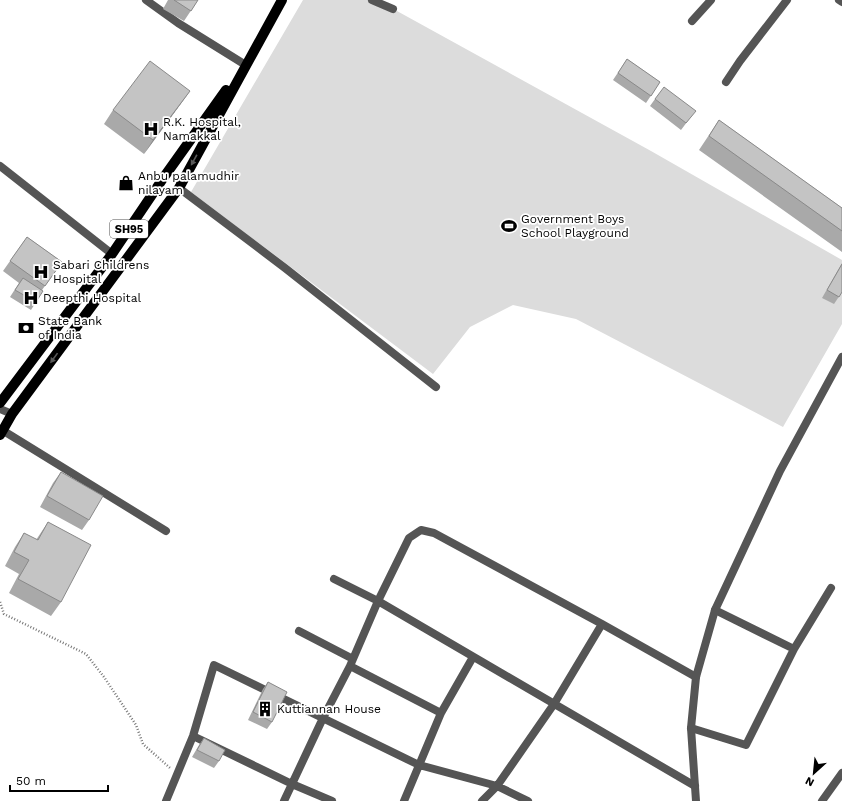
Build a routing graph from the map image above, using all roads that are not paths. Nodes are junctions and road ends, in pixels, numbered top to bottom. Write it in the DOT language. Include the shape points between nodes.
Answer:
graph roads {
  1 [pos="146,0"];
  2 [pos="282,0"];
  3 [pos="372,0"];
  4 [pos="711,0"];
  5 [pos="786,0"];
  6 [pos="839,0"];
  7 [pos="842,2"];
  8 [pos="394,9"];
  9 [pos="692,21"];
  10 [pos="252,52"];
  11 [pos="244,64"];
  12 [pos="726,82"];
  13 [pos="0,166"];
  14 [pos="179,188"];
  15 [pos="112,254"];
  16 [pos="842,357"];
  17 [pos="436,387"];
  18 [pos="0,403"];
  19 [pos="0,409"];
  20 [pos="12,414"];
  21 [pos="1,432"];
  22 [pos="166,531"];
  23 [pos="334,579"];
  24 [pos="832,588"];
  25 [pos="378,601"];
  26 [pos="715,610"];
  27 [pos="602,624"];
  28 [pos="299,631"];
  29 [pos="794,649"];
  30 [pos="474,657"];
  31 [pos="351,662"];
  32 [pos="696,677"];
  33 [pos="554,704"];
  34 [pos="441,713"];
  35 [pos="323,718"];
  36 [pos="691,728"];
  37 [pos="193,736"];
  38 [pos="419,765"];
  39 [pos="842,773"];
  40 [pos="292,784"];
  41 [pos="497,786"];
  42 [pos="694,786"];
  43 [pos="166,801"];
  44 [pos="284,801"];
  45 [pos="332,801"];
  46 [pos="404,801"];
  47 [pos="482,801"];
  48 [pos="528,801"];
  49 [pos="696,801"];
  50 [pos="822,801"];
  1 -- 11 [label="street"];
  2 -- 10 [label="main road, SH95"];
  3 -- 8 [label="street"];
  4 -- 9 [label="street"];
  5 -- 12 [label="street"];
  6 -- 7 [label="street"];
  10 -- 11 [label="main road, SH95"];
  10 -- 14 [label="main road, SH95, one-way"];
  11 -- 15 [label="main road, SH95"];
  13 -- 15 [label="street"];
  14 -- 17 [label="street"];
  14 -- 20 [label="main road, SH95, one-way"];
  15 -- 18 [label="main road, SH95"];
  16 -- 26 [label="street" via="780,471"];
  19 -- 20 [label="street"];
  20 -- 21 [label="main road, SH95"];
  21 -- 22 [label="street"];
  23 -- 25 [label="street"];
  24 -- 29 [label="street"];
  25 -- 27 [label="street" via="409,538 421,530 434,533"];
  25 -- 30 [label="street"];
  25 -- 31 [label="street"];
  26 -- 29 [label="street"];
  26 -- 32 [label="street"];
  27 -- 32 [label="street"];
  27 -- 33 [label="street"];
  28 -- 31 [label="street"];
  29 -- 36 [label="street" via="746,745"];
  30 -- 33 [label="street"];
  30 -- 34 [label="street"];
  31 -- 34 [label="street"];
  31 -- 35 [label="street"];
  32 -- 36 [label="street"];
  33 -- 41 [label="street"];
  33 -- 42 [label="street"];
  34 -- 38 [label="street"];
  35 -- 37 [label="street" via="214,665"];
  35 -- 38 [label="street"];
  35 -- 40 [label="street"];
  36 -- 42 [label="street"];
  37 -- 40 [label="street"];
  37 -- 43 [label="street"];
  38 -- 41 [label="street"];
  38 -- 46 [label="street"];
  39 -- 50 [label="street"];
  40 -- 44 [label="street"];
  40 -- 45 [label="street"];
  41 -- 47 [label="street"];
  41 -- 48 [label="street"];
  42 -- 49 [label="street"];
}
